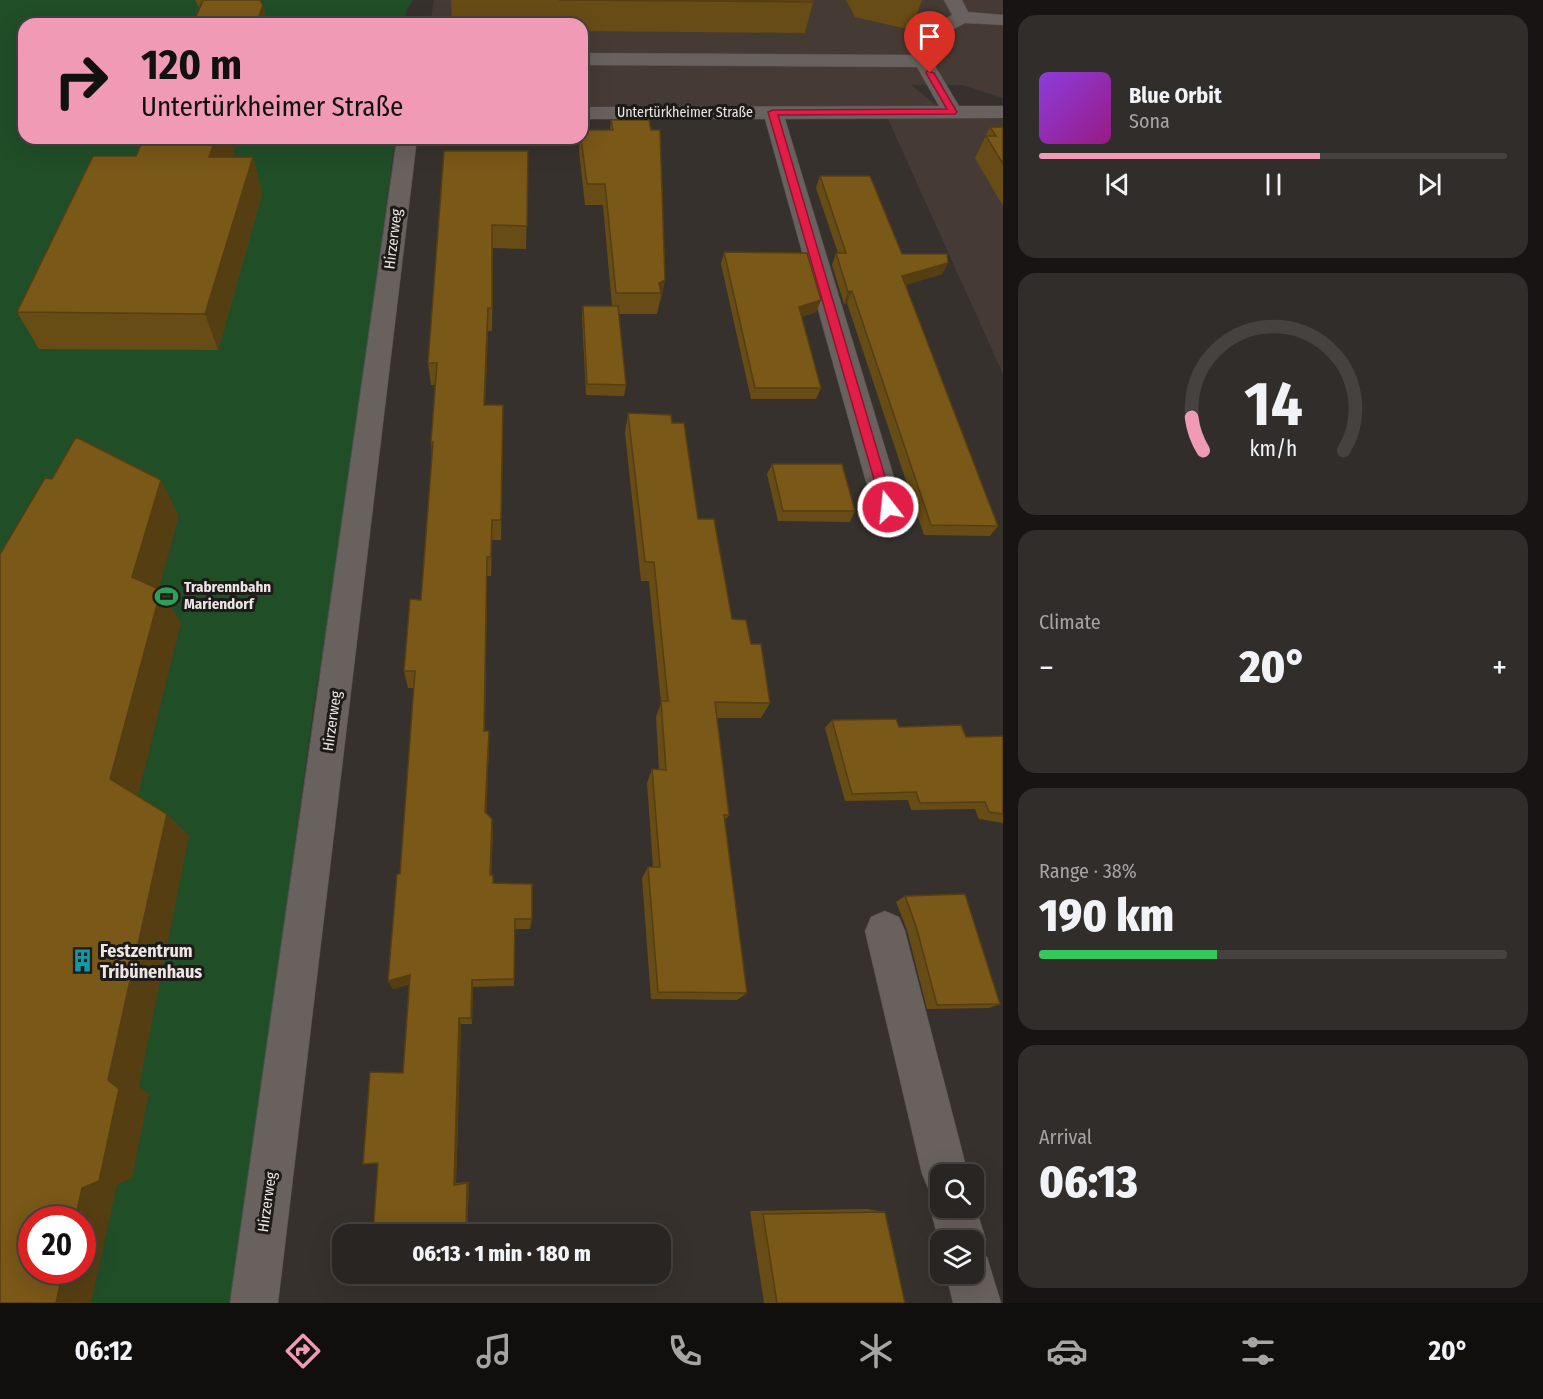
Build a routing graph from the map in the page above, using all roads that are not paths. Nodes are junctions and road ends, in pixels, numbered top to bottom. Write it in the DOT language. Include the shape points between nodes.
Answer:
graph roads {
  1 [pos="957,8"];
  2 [pos="1003,20"];
  3 [pos="588,59"];
  4 [pos="923,61"];
  5 [pos="588,112"];
  6 [pos="773,112"];
  7 [pos="952,112"];
  8 [pos="1003,112"];
  9 [pos="406,144"];
  10 [pos="888,507"];
  11 [pos="885,931"];
  12 [pos="943,1164"];
  13 [pos="972,1284"];
  14 [pos="254,1303"];
  15 [pos="977,1303"];
  1 -- 2 [label="street"];
  1 -- 4 [label="street" via="927,36"];
  3 -- 4 [label="street"];
  4 -- 7 [label="street"];
  5 -- 6 [label="street, Untertürkheimer Straße"];
  6 -- 7 [label="street, Untertürkheimer Straße"];
  6 -- 10 [label="street"];
  7 -- 8 [label="street, Untertürkheimer Straße"];
  9 -- 14 [label="street, Hirzerweg"];
  11 -- 12 [label="street"];
  13 -- 15 [label="street"];
}
